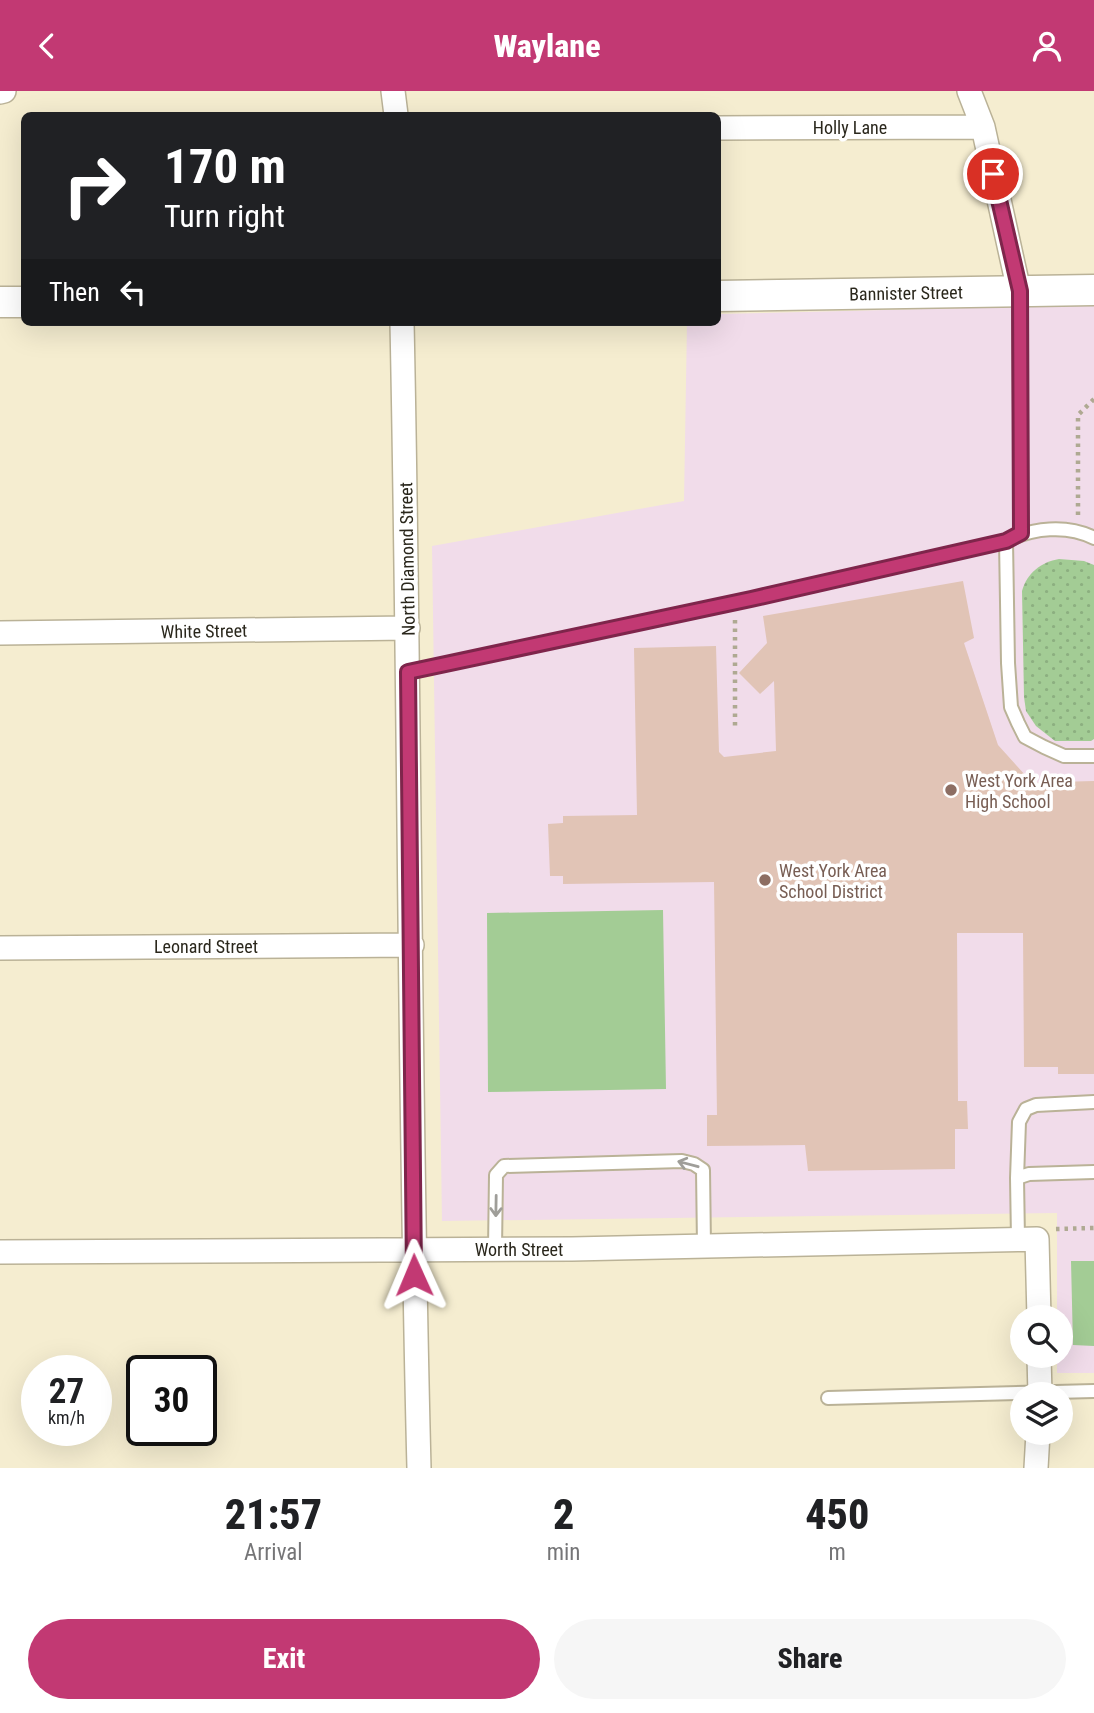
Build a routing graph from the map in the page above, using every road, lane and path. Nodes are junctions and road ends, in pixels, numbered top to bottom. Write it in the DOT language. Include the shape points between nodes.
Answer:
graph roads {
  1 [pos="393,91"];
  2 [pos="969,91"];
  3 [pos="396,112"];
  4 [pos="983,127"];
  5 [pos="721,128"];
  6 [pos="1094,290"];
  7 [pos="1020,291"];
  8 [pos="721,296"];
  9 [pos="0,302"];
  10 [pos="21,302"];
  11 [pos="402,326"];
  12 [pos="1094,399"];
  13 [pos="1078,519"];
  14 [pos="1021,533"];
  15 [pos="1094,538"];
  16 [pos="1006,541"];
  17 [pos="735,602"];
  18 [pos="408,628"];
  19 [pos="0,633"];
  20 [pos="408,672"];
  21 [pos="735,727"];
  22 [pos="1094,756"];
  23 [pos="412,944"];
  24 [pos="0,948"];
  25 [pos="1094,1102"];
  26 [pos="1094,1173"];
  27 [pos="1017,1178"];
  28 [pos="1094,1229"];
  29 [pos="1035,1236"];
  30 [pos="704,1246"];
  31 [pos="413,1248"];
  32 [pos="495,1249"];
  33 [pos="0,1252"];
  34 [pos="1038,1305"];
  35 [pos="1094,1391"];
  36 [pos="1073,1392"];
  37 [pos="1010,1395"];
  38 [pos="828,1398"];
  39 [pos="1037,1445"];
  40 [pos="419,1468"];
  41 [pos="1036,1468"];
  1 -- 3 [label="street"];
  2 -- 4 [label="street"];
  4 -- 5 [label="street, Holly Lane"];
  4 -- 7 [label="street"];
  6 -- 7 [label="street, Bannister Street"];
  7 -- 8 [label="street, Bannister Street"];
  7 -- 14 [label="lane"];
  9 -- 10 [label="street"];
  11 -- 18 [label="street, North Diamond Street"];
  12 -- 13 [label="path" via="1078,415"];
  14 -- 15 [label="lane" via="1050,529"];
  14 -- 16 [label="lane"];
  16 -- 17 [label="lane"];
  16 -- 22 [label="lane" via="1011,707 1025,737 1065,756"];
  17 -- 20 [label="lane"];
  17 -- 21 [label="path"];
  18 -- 19 [label="street, White Street"];
  18 -- 20 [label="street, North Diamond Street"];
  20 -- 23 [label="street, North Diamond Street"];
  23 -- 24 [label="street, Leonard Street"];
  23 -- 31 [label="street, North Diamond Street"];
  25 -- 27 [label="lane" via="1026,1109 1018,1122"];
  26 -- 27 [label="lane"];
  27 -- 29 [label="lane"];
  28 -- 29 [label="path"];
  29 -- 30 [label="street, Worth Street"];
  29 -- 34 [label="street"];
  30 -- 32 [label="street, Worth Street"];
  30 -- 32 [label="lane, one-way" via="703,1170 682,1161 504,1165 496,1175"];
  31 -- 32 [label="street, Worth Street"];
  31 -- 33 [label="street, Worth Street"];
  31 -- 40 [label="street, North Diamond Street"];
  35 -- 36 [label="lane"];
  37 -- 38 [label="lane"];
  39 -- 41 [label="street"];
}
